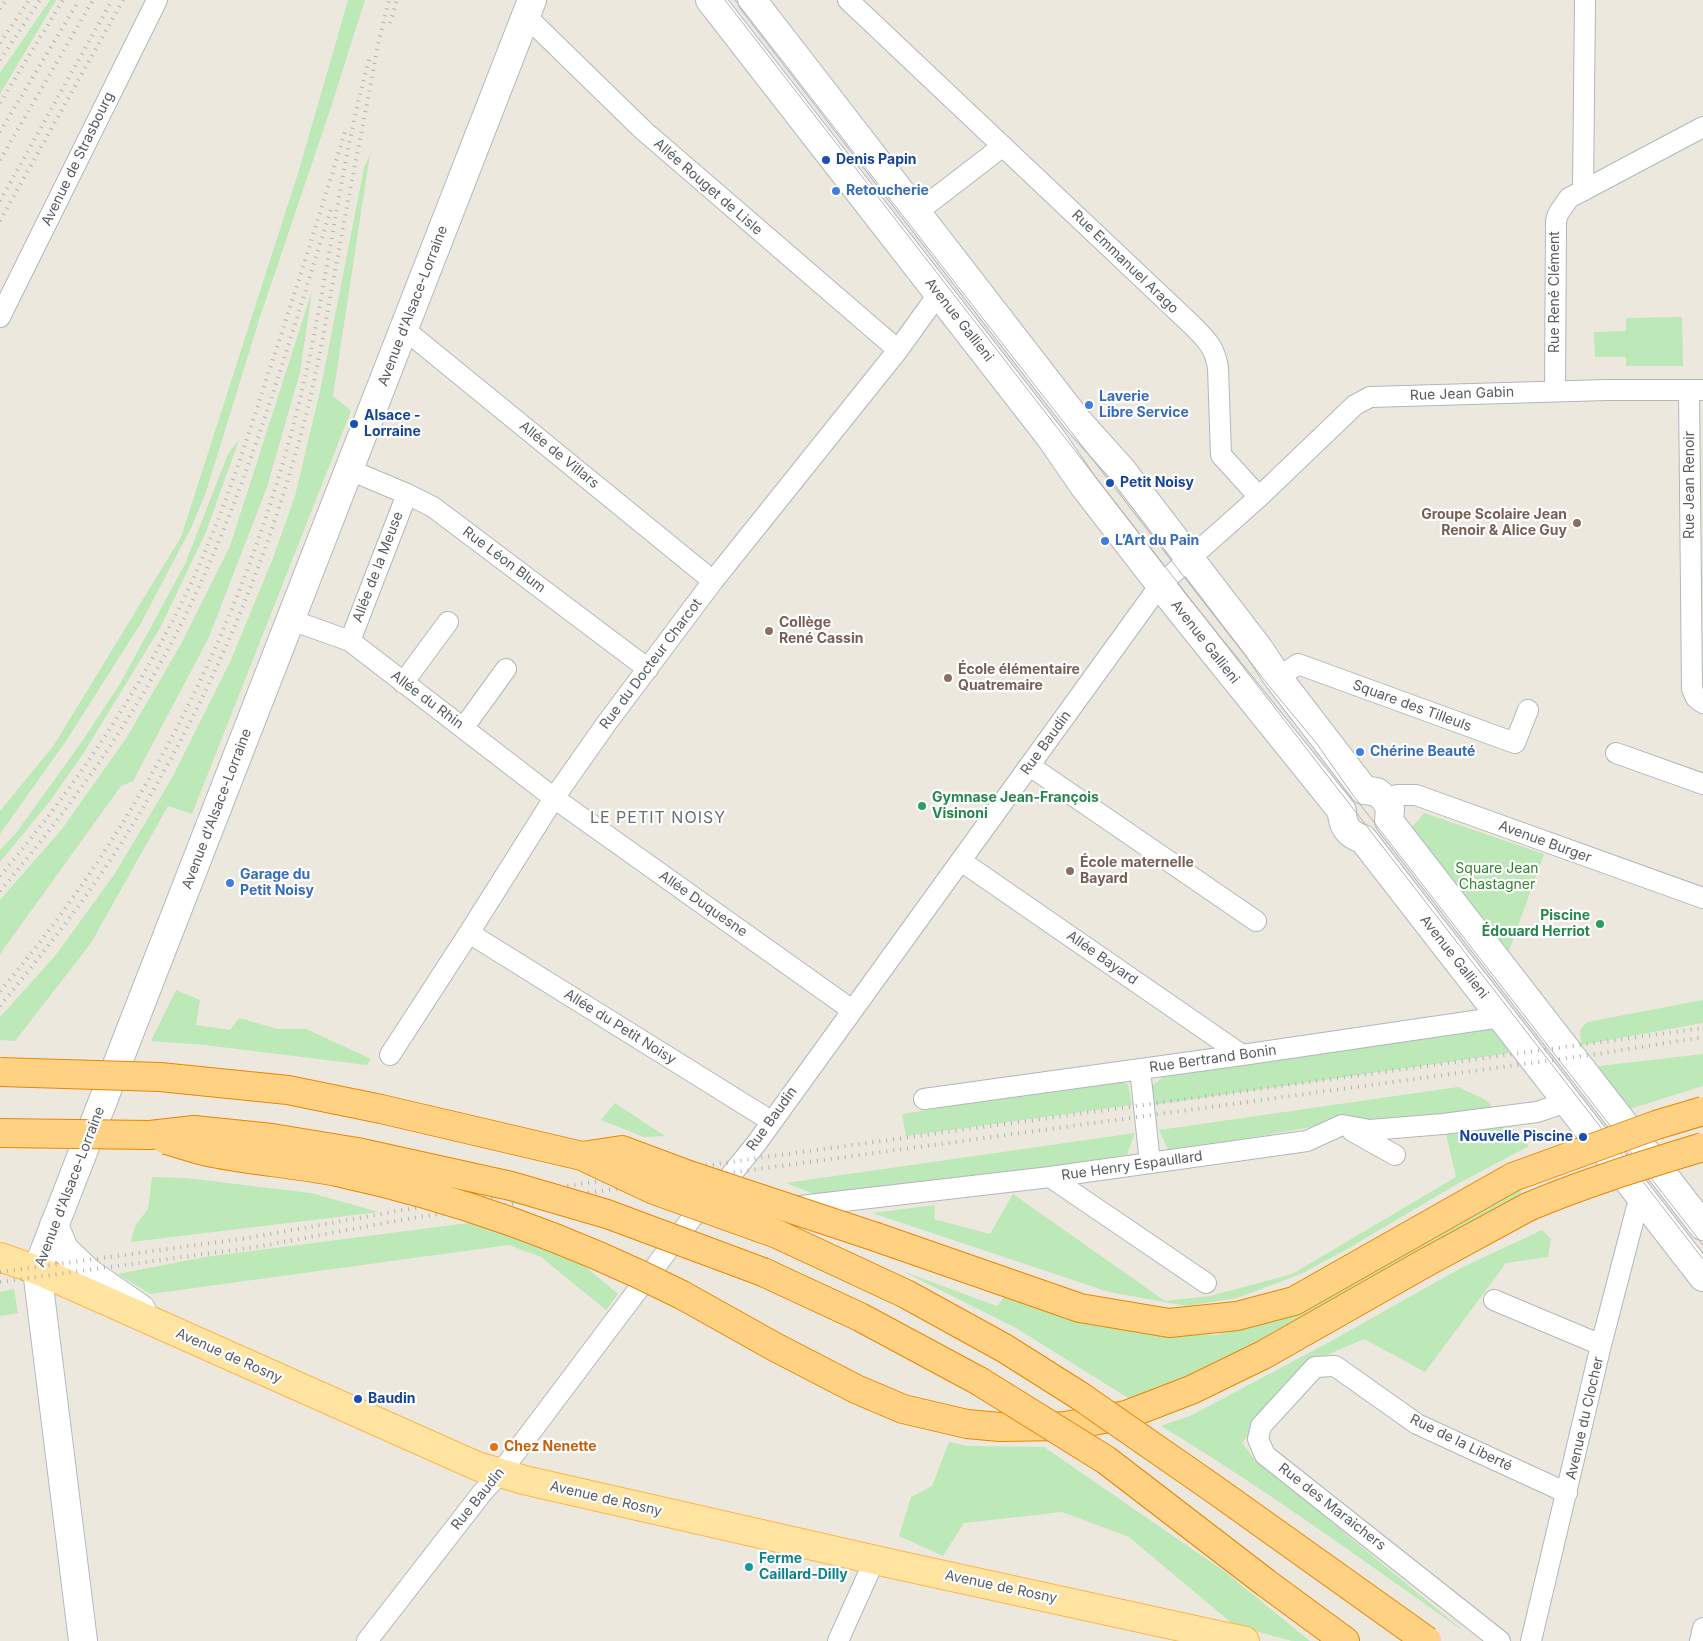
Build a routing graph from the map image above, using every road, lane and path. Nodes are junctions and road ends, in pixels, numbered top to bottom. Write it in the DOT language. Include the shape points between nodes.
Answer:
graph roads {
  1 [pos="157,0"];
  2 [pos="710,0"];
  3 [pos="752,0"];
  4 [pos="848,0"];
  5 [pos="1585,0"];
  6 [pos="529,8"];
  7 [pos="1703,127"];
  8 [pos="1003,146"];
  9 [pos="1583,192"];
  10 [pos="916,213"];
  11 [pos="939,293"];
  12 [pos="0,317"];
  13 [pos="404,329"];
  14 [pos="898,350"];
  15 [pos="1696,390"];
  16 [pos="1555,391"];
  17 [pos="350,470"];
  18 [pos="407,494"];
  19 [pos="1259,497"];
  20 [pos="1190,560"];
  21 [pos="713,581"];
  22 [pos="1160,585"];
  23 [pos="291,620"];
  24 [pos="448,622"];
  25 [pos="350,641"];
  26 [pos="506,669"];
  27 [pos="648,669"];
  28 [pos="1278,678"];
  29 [pos="403,683"];
  30 [pos="1700,700"];
  31 [pos="1528,710"];
  32 [pos="464,727"];
  33 [pos="1616,753"];
  34 [pos="1030,766"];
  35 [pos="1703,784"];
  36 [pos="554,798"];
  37 [pos="1379,803"];
  38 [pos="1342,811"];
  39 [pos="1363,839"];
  40 [pos="961,861"];
  41 [pos="1703,898"];
  42 [pos="1256,921"];
  43 [pos="470,933"];
  44 [pos="852,1010"];
  45 [pos="1501,1017"];
  46 [pos="390,1055"];
  47 [pos="1242,1055"];
  48 [pos="1140,1069"];
  49 [pos="0,1072"];
  50 [pos="924,1099"];
  51 [pos="1567,1102"];
  52 [pos="1703,1111"];
  53 [pos="772,1121"];
  54 [pos="1342,1125"];
  55 [pos="0,1133"];
  56 [pos="150,1135"];
  57 [pos="1703,1147"];
  58 [pos="1395,1155"];
  59 [pos="582,1156"];
  60 [pos="1150,1163"];
  61 [pos="1050,1177"];
  62 [pos="1640,1195"];
  63 [pos="692,1218"];
  64 [pos="54,1225"];
  65 [pos="1703,1226"];
  66 [pos="0,1257"];
  67 [pos="37,1270"];
  68 [pos="1703,1277"];
  69 [pos="1206,1283"];
  70 [pos="1494,1300"];
  71 [pos="171,1330"];
  72 [pos="1601,1345"];
  73 [pos="1335,1366"];
  74 [pos="500,1473"];
  75 [pos="1567,1493"];
  76 [pos="875,1559"];
  77 [pos="1703,1628"];
  78 [pos="1214,1638"];
  79 [pos="83,1641"];
  80 [pos="367,1641"];
  81 [pos="838,1641"];
  82 [pos="1245,1641"];
  83 [pos="1345,1641"];
  84 [pos="1427,1641"];
  85 [pos="1500,1641"];
  86 [pos="1532,1641"];
  87 [pos="1700,1641"];
  1 -- 12 [label="street, Avenue de Strasbourg"];
  2 -- 11 [label="street, Avenue Gallieni"];
  3 -- 10 [label="street"];
  4 -- 8 [label="street, Rue Emmanuel Arago"];
  5 -- 9 [label="street"];
  6 -- 13 [label="street, Avenue d'Alsace-Lorraine"];
  6 -- 14 [label="street, Allée Rouget de Lisle" via="643,130"];
  7 -- 9 [label="street, Rue René Clément"];
  8 -- 10 [label="street"];
  8 -- 19 [label="street, Rue Emmanuel Arago" via="1210,344 1218,368 1221,455"];
  9 -- 16 [label="street, Rue René Clément" via="1569,198 1556,221"];
  10 -- 20 [label="street"];
  11 -- 14 [label="street, Rue du Docteur Charcot"];
  11 -- 22 [label="street, Avenue Gallieni"];
  13 -- 17 [label="street, Avenue d'Alsace-Lorraine"];
  13 -- 21 [label="street, Allée de Villars"];
  14 -- 21 [label="street, Rue du Docteur Charcot"];
  15 -- 16 [label="street, Rue Jean Gabin"];
  15 -- 30 [label="street, Rue Jean Renoir" via="1692,689"];
  16 -- 19 [label="street, Rue Jean Gabin" via="1370,397 1355,405"];
  17 -- 18 [label="street, Rue Léon Blum"];
  17 -- 23 [label="street, Avenue d'Alsace-Lorraine"];
  18 -- 25 [label="street, Allée de la Meuse"];
  18 -- 27 [label="street, Rue Léon Blum" via="433,506"];
  19 -- 20 [label="street"];
  20 -- 22 [label="street, Rue Baudin"];
  20 -- 28 [label="street"];
  21 -- 27 [label="street, Rue du Docteur Charcot"];
  22 -- 34 [label="street, Rue Baudin"];
  22 -- 38 [label="street, Avenue Gallieni"];
  23 -- 25 [label="street, Allée du Rhin"];
  23 -- 64 [label="street, Avenue d'Alsace-Lorraine"];
  24 -- 29 [label="street"];
  25 -- 29 [label="street, Allée du Rhin"];
  26 -- 32 [label="street"];
  27 -- 36 [label="street, Rue du Docteur Charcot"];
  28 -- 31 [label="street, Square des Tilleuls" via="1298,664 1515,743"];
  28 -- 37 [label="street"];
  29 -- 32 [label="street, Allée du Rhin"];
  32 -- 36 [label="street, Allée du Rhin"];
  33 -- 35 [label="street"];
  34 -- 40 [label="street, Rue Baudin"];
  34 -- 42 [label="street"];
  36 -- 43 [label="street, Rue du Docteur Charcot"];
  36 -- 44 [label="street, Allée Duquesne"];
  37 -- 38 [label="street" via="1352,794"];
  37 -- 39 [label="street" via="1383,832"];
  37 -- 41 [label="street, Avenue Burger" via="1397,795 1416,795"];
  37 -- 65 [label="street"];
  38 -- 39 [label="street, Avenue Gallieni" via="1347,829"];
  39 -- 45 [label="street, Avenue Gallieni"];
  40 -- 44 [label="street, Rue Baudin"];
  40 -- 47 [label="street, Allée Bayard"];
  43 -- 46 [label="street, Rue du Docteur Charcot"];
  43 -- 53 [label="street, Allée du Petit Noisy"];
  44 -- 53 [label="street, Rue Baudin"];
  45 -- 47 [label="street, Rue Bertrand Bonin"];
  45 -- 51 [label="street, Avenue Gallieni"];
  47 -- 48 [label="street, Rue Bertrand Bonin"];
  48 -- 50 [label="street, Rue Bertrand Bonin"];
  48 -- 60 [label="street"];
  49 -- 59 [label="highway, bridge" via="160,1077 288,1090"];
  51 -- 54 [label="street" via="1537,1112 1443,1124 1370,1130"];
  51 -- 62 [label="street, Avenue Gallieni"];
  52 -- 59 [label="highway, bridge" via="1514,1177 1294,1301 1237,1316 1168,1323 1080,1308 622,1150"];
  53 -- 63 [label="street, Rue Baudin" via="726,1181"];
  54 -- 58 [label="street"];
  54 -- 60 [label="street, Rue Henry Espaullard" via="1307,1141"];
  55 -- 56 [label="highway, bridge"];
  56 -- 57 [label="highway, bridge" via="212,1153 335,1172 432,1195 530,1227 625,1266 856,1389 903,1409 975,1425 1000,1427 1065,1426 1126,1415 1192,1390 1262,1355 1528,1207 1642,1165"];
  56 -- 83 [label="highway, bridge" via="194,1130 272,1138 437,1169 511,1186 607,1214 762,1272 860,1317 979,1380 1106,1460"];
  59 -- 84 [label="highway, bridge" via="654,1190 777,1234 906,1294 1004,1348 1175,1461"];
  60 -- 61 [label="street, Rue Henry Espaullard"];
  61 -- 63 [label="street, Rue Henry Espaullard"];
  61 -- 69 [label="street"];
  62 -- 68 [label="street, Avenue Gallieni"];
  62 -- 72 [label="street, Avenue du Clocher"];
  63 -- 74 [label="street, Rue Baudin"];
  64 -- 67 [label="street, Avenue d'Alsace-Lorraine"];
  64 -- 71 [label="street" via="64,1248 89,1273"];
  66 -- 67 [label="main road, Avenue de Rosny"];
  67 -- 71 [label="main road, Avenue de Rosny"];
  67 -- 79 [label="street, Avenue d'Alsace-Lorraine"];
  70 -- 72 [label="street"];
  71 -- 74 [label="main road, Avenue de Rosny" via="477,1466"];
  72 -- 75 [label="street, Avenue du Clocher"];
  73 -- 75 [label="street, Rue de la Liberté" via="1417,1424"];
  73 -- 85 [label="street, Rue des Maraichers" via="1315,1367 1261,1426 1258,1439 1265,1455"];
  74 -- 76 [label="main road, Avenue de Rosny"];
  74 -- 80 [label="street, Rue Baudin"];
  75 -- 86 [label="street, Avenue du Clocher"];
  76 -- 78 [label="main road, Avenue de Rosny"];
  76 -- 81 [label="street"];
  77 -- 87 [label="street"];
  78 -- 82 [label="main road, Avenue de Rosny"];
}
